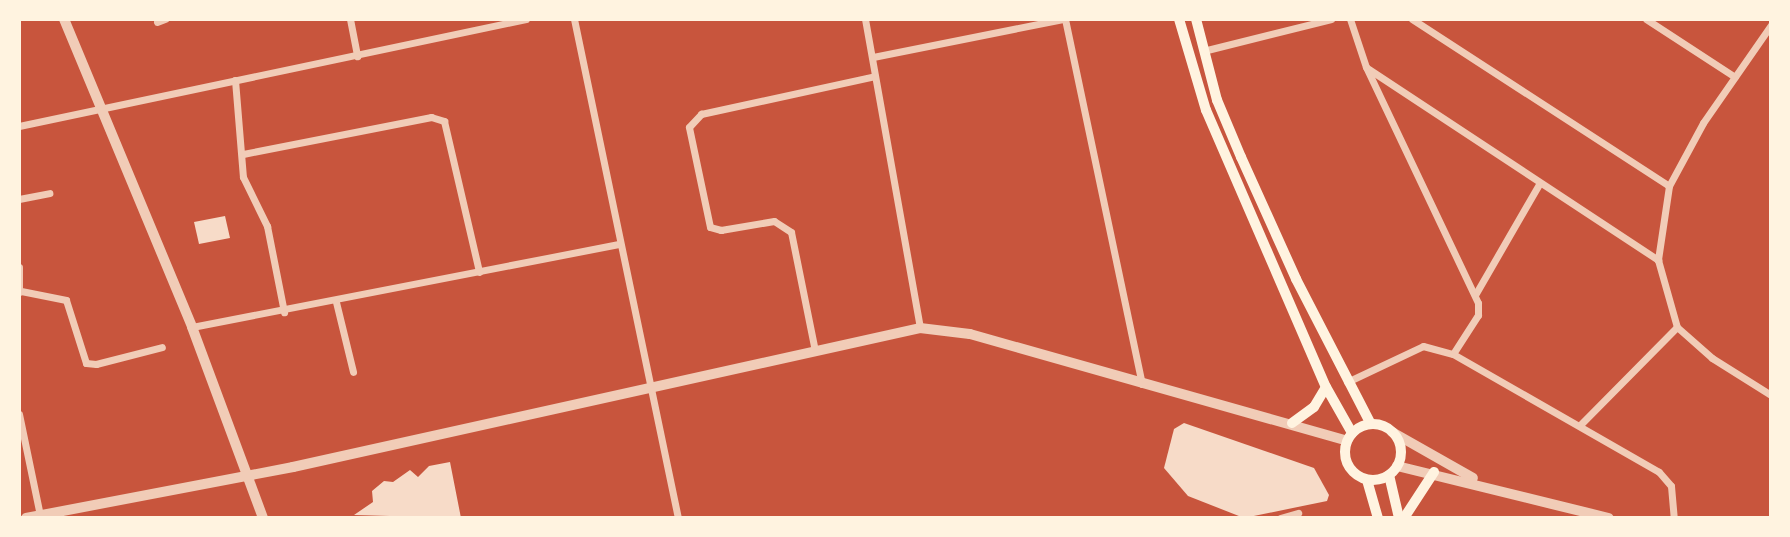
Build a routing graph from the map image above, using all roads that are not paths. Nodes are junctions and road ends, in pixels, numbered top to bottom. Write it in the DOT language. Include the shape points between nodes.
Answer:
graph roads {
  1 [pos="64,19"];
  2 [pos="350,19"];
  3 [pos="526,19"];
  4 [pos="574,19"];
  5 [pos="864,19"];
  6 [pos="1065,19"];
  7 [pos="1180,19"];
  8 [pos="1196,19"];
  9 [pos="1331,19"];
  10 [pos="1350,19"];
  11 [pos="1412,19"];
  12 [pos="1646,19"];
  13 [pos="1771,25"];
  14 [pos="1203,51"];
  15 [pos="357,56"];
  16 [pos="873,57"];
  17 [pos="1366,67"];
  18 [pos="874,76"];
  19 [pos="1735,78"];
  20 [pos="235,80"];
  21 [pos="101,108"];
  22 [pos="19,126"];
  23 [pos="243,154"];
  24 [pos="1538,184"];
  25 [pos="1669,186"];
  26 [pos="49,194"];
  27 [pos="19,199"];
  28 [pos="620,244"];
  29 [pos="1658,260"];
  30 [pos="19,267"];
  31 [pos="479,272"];
  32 [pos="20,292"];
  33 [pos="1475,295"];
  34 [pos="336,302"];
  35 [pos="284,312"];
  36 [pos="192,327"];
  37 [pos="1677,327"];
  38 [pos="920,328"];
  39 [pos="162,347"];
  40 [pos="815,351"];
  41 [pos="1453,354"];
  42 [pos="353,372"];
  43 [pos="1346,382"];
  44 [pos="1142,384"];
  45 [pos="649,385"];
  46 [pos="1326,387"];
  47 [pos="1771,395"];
  48 [pos="20,412"];
  49 [pos="1292,423"];
  50 [pos="1371,424"];
  51 [pos="1581,424"];
  52 [pos="1392,432"];
  53 [pos="1349,437"];
  54 [pos="1393,471"];
  55 [pos="1434,472"];
  56 [pos="245,476"];
  57 [pos="1367,480"];
  58 [pos="1486,484"];
  59 [pos="1298,513"];
  60 [pos="40,515"];
  61 [pos="26,518"];
  62 [pos="263,518"];
  63 [pos="678,518"];
  64 [pos="1280,518"];
  65 [pos="1378,518"];
  66 [pos="1401,518"];
  67 [pos="1609,518"];
  68 [pos="1674,518"];
  1 -- 21 [label="street"];
  2 -- 15 [label="street"];
  3 -- 15 [label="street"];
  4 -- 28 [label="street"];
  5 -- 16 [label="street"];
  6 -- 16 [label="street"];
  6 -- 44 [label="street"];
  7 -- 46 [label="main road" via="1206,110"];
  8 -- 14 [label="main road"];
  9 -- 14 [label="street"];
  10 -- 17 [label="street"];
  11 -- 25 [label="street"];
  12 -- 19 [label="street"];
  13 -- 19 [label="street"];
  14 -- 43 [label="main road" via="1241,157"];
  15 -- 20 [label="street"];
  16 -- 18 [label="street"];
  17 -- 24 [label="street"];
  17 -- 33 [label="street" via="1451,254"];
  18 -- 38 [label="street"];
  18 -- 40 [label="street" via="701,114 689,127 710,227 721,230 774,221 791,232"];
  19 -- 25 [label="street" via="1703,123"];
  20 -- 21 [label="street"];
  20 -- 23 [label="street"];
  21 -- 22 [label="street"];
  21 -- 36 [label="street"];
  23 -- 31 [label="street" via="431,117 444,121 449,127"];
  23 -- 35 [label="street" via="243,177 267,226"];
  24 -- 29 [label="street"];
  24 -- 33 [label="street"];
  25 -- 29 [label="street"];
  26 -- 27 [label="street"];
  28 -- 31 [label="street"];
  28 -- 45 [label="street"];
  29 -- 37 [label="street"];
  30 -- 32 [label="street"];
  31 -- 34 [label="street"];
  32 -- 39 [label="street" via="66,300 86,363 96,365"];
  33 -- 41 [label="street" via="1478,315"];
  34 -- 35 [label="street"];
  34 -- 42 [label="street"];
  35 -- 36 [label="street"];
  36 -- 56 [label="street"];
  37 -- 47 [label="street" via="1712,359"];
  37 -- 51 [label="street"];
  38 -- 40 [label="street"];
  38 -- 44 [label="street" via="970,334"];
  40 -- 45 [label="street"];
  41 -- 43 [label="street" via="1437,347 1409,350"];
  41 -- 51 [label="street"];
  43 -- 50 [label="main road"];
  44 -- 49 [label="street"];
  45 -- 56 [label="street"];
  45 -- 63 [label="street"];
  46 -- 49 [label="main road" via="1314,407"];
  46 -- 53 [label="main road"];
  48 -- 60 [label="street"];
  49 -- 53 [label="street"];
  50 -- 52 [label="main road"];
  50 -- 53 [label="main road"];
  51 -- 68 [label="street" via="1659,472 1671,486"];
  52 -- 54 [label="main road" via="1399,442"];
  52 -- 58 [label="street"];
  53 -- 57 [label="main road" via="1347,465"];
  54 -- 55 [label="street"];
  54 -- 57 [label="main road"];
  54 -- 66 [label="main road"];
  55 -- 58 [label="street"];
  55 -- 66 [label="main road"];
  56 -- 60 [label="street"];
  56 -- 62 [label="street"];
  57 -- 65 [label="main road"];
  58 -- 67 [label="street"];
  59 -- 64 [label="street"];
  60 -- 61 [label="street"];
}
